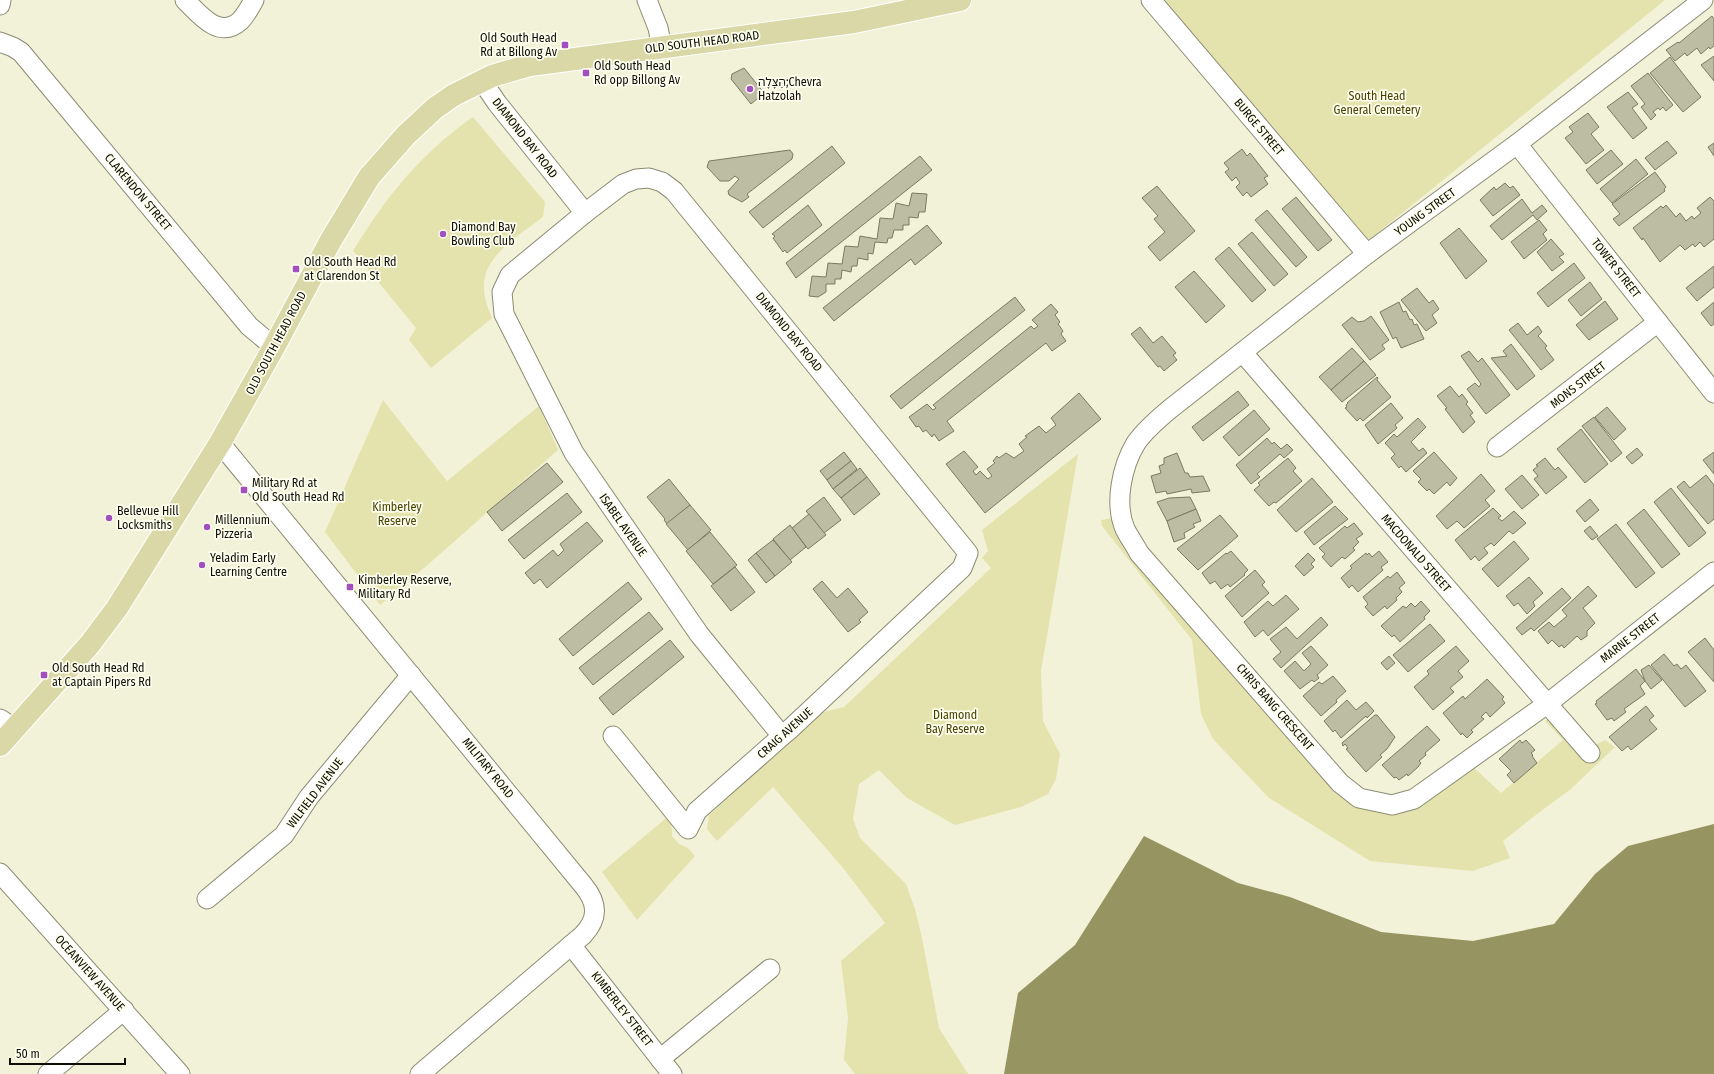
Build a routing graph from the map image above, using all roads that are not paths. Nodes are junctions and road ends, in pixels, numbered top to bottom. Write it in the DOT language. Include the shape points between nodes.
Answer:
graph roads {
  1 [pos="1,0"];
  2 [pos="185,0"];
  3 [pos="254,0"];
  4 [pos="647,0"];
  5 [pos="960,0"];
  6 [pos="1151,0"];
  7 [pos="1703,0"];
  8 [pos="0,4"];
  9 [pos="0,42"];
  10 [pos="662,47"];
  11 [pos="482,81"];
  12 [pos="1518,144"];
  13 [pos="585,213"];
  14 [pos="1367,254"];
  15 [pos="502,292"];
  16 [pos="1658,322"];
  17 [pos="274,347"];
  18 [pos="1243,353"];
  19 [pos="1714,393"];
  20 [pos="1150,426"];
  21 [pos="220,443"];
  22 [pos="1497,447"];
  23 [pos="968,553"];
  24 [pos="1714,572"];
  25 [pos="411,675"];
  26 [pos="1546,704"];
  27 [pos="8,724"];
  28 [pos="613,736"];
  29 [pos="782,736"];
  30 [pos="0,746"];
  31 [pos="1590,753"];
  32 [pos="2,880"];
  33 [pos="207,899"];
  34 [pos="571,945"];
  35 [pos="770,970"];
  36 [pos="124,1010"];
  37 [pos="660,1059"];
  38 [pos="48,1074"];
  39 [pos="180,1074"];
  40 [pos="420,1074"];
  41 [pos="672,1074"];
  1 -- 8 [label="street"];
  2 -- 3 [label="street" via="207,22 220,27 239,22"];
  4 -- 10 [label="street"];
  5 -- 10 [label="main road, OLD SOUTH HEAD ROAD" via="854,22"];
  6 -- 14 [label="street, BURGE STREET"];
  7 -- 12 [label="street, YOUNG STREET"];
  9 -- 17 [label="street, CLARENDON STREET" via="21,52 249,326"];
  10 -- 11 [label="main road, OLD SOUTH HEAD ROAD" via="530,65"];
  11 -- 13 [label="street, DIAMOND BAY ROAD"];
  11 -- 17 [label="main road, OLD SOUTH HEAD ROAD" via="454,95 416,124 369,177 330,240"];
  12 -- 14 [label="street, YOUNG STREET"];
  12 -- 16 [label="street, TOWER STREET"];
  13 -- 15 [label="street, DIAMOND BAY ROAD" via="510,275"];
  13 -- 23 [label="street, DIAMOND BAY ROAD" via="624,184 636,180 648,178 662,182 674,191"];
  14 -- 18 [label="street, YOUNG STREET"];
  15 -- 29 [label="street, ISABEL AVENUE" via="504,314 574,454 699,634"];
  16 -- 19 [label="street, TOWER STREET"];
  16 -- 22 [label="street, MONS STREET"];
  17 -- 21 [label="main road, OLD SOUTH HEAD ROAD"];
  18 -- 20 [label="street, YOUNG STREET"];
  18 -- 26 [label="street, MACDONALD STREET"];
  20 -- 26 [label="street, CHRIS BANG CRESCENT" via="1137,443 1121,483 1120,504 1125,528 1139,553 1340,783 1359,798 1392,805 1414,799"];
  21 -- 25 [label="street, MILITARY ROAD"];
  21 -- 27 [label="main road, OLD SOUTH HEAD ROAD" via="105,625"];
  23 -- 29 [label="street, CRAIG AVENUE" via="962,568"];
  24 -- 26 [label="street, MARNE STREET"];
  25 -- 33 [label="street, WILFIELD AVENUE" via="309,797 284,835"];
  25 -- 34 [label="street, MILITARY ROAD" via="588,890 594,903 595,915 590,928"];
  26 -- 31 [label="street, MACDONALD STREET"];
  27 -- 30 [label="main road, OLD SOUTH HEAD ROAD"];
  28 -- 29 [label="street, CRAIG AVENUE" via="688,829 697,811"];
  32 -- 36 [label="street, OCEANVIEW AVENUE"];
  34 -- 37 [label="street, KIMBERLEY STREET"];
  34 -- 40 [label="street, MILITARY ROAD"];
  35 -- 37 [label="street"];
  36 -- 38 [label="street"];
  36 -- 39 [label="street, OCEANVIEW AVENUE"];
  37 -- 41 [label="street, KIMBERLEY STREET"];
}
